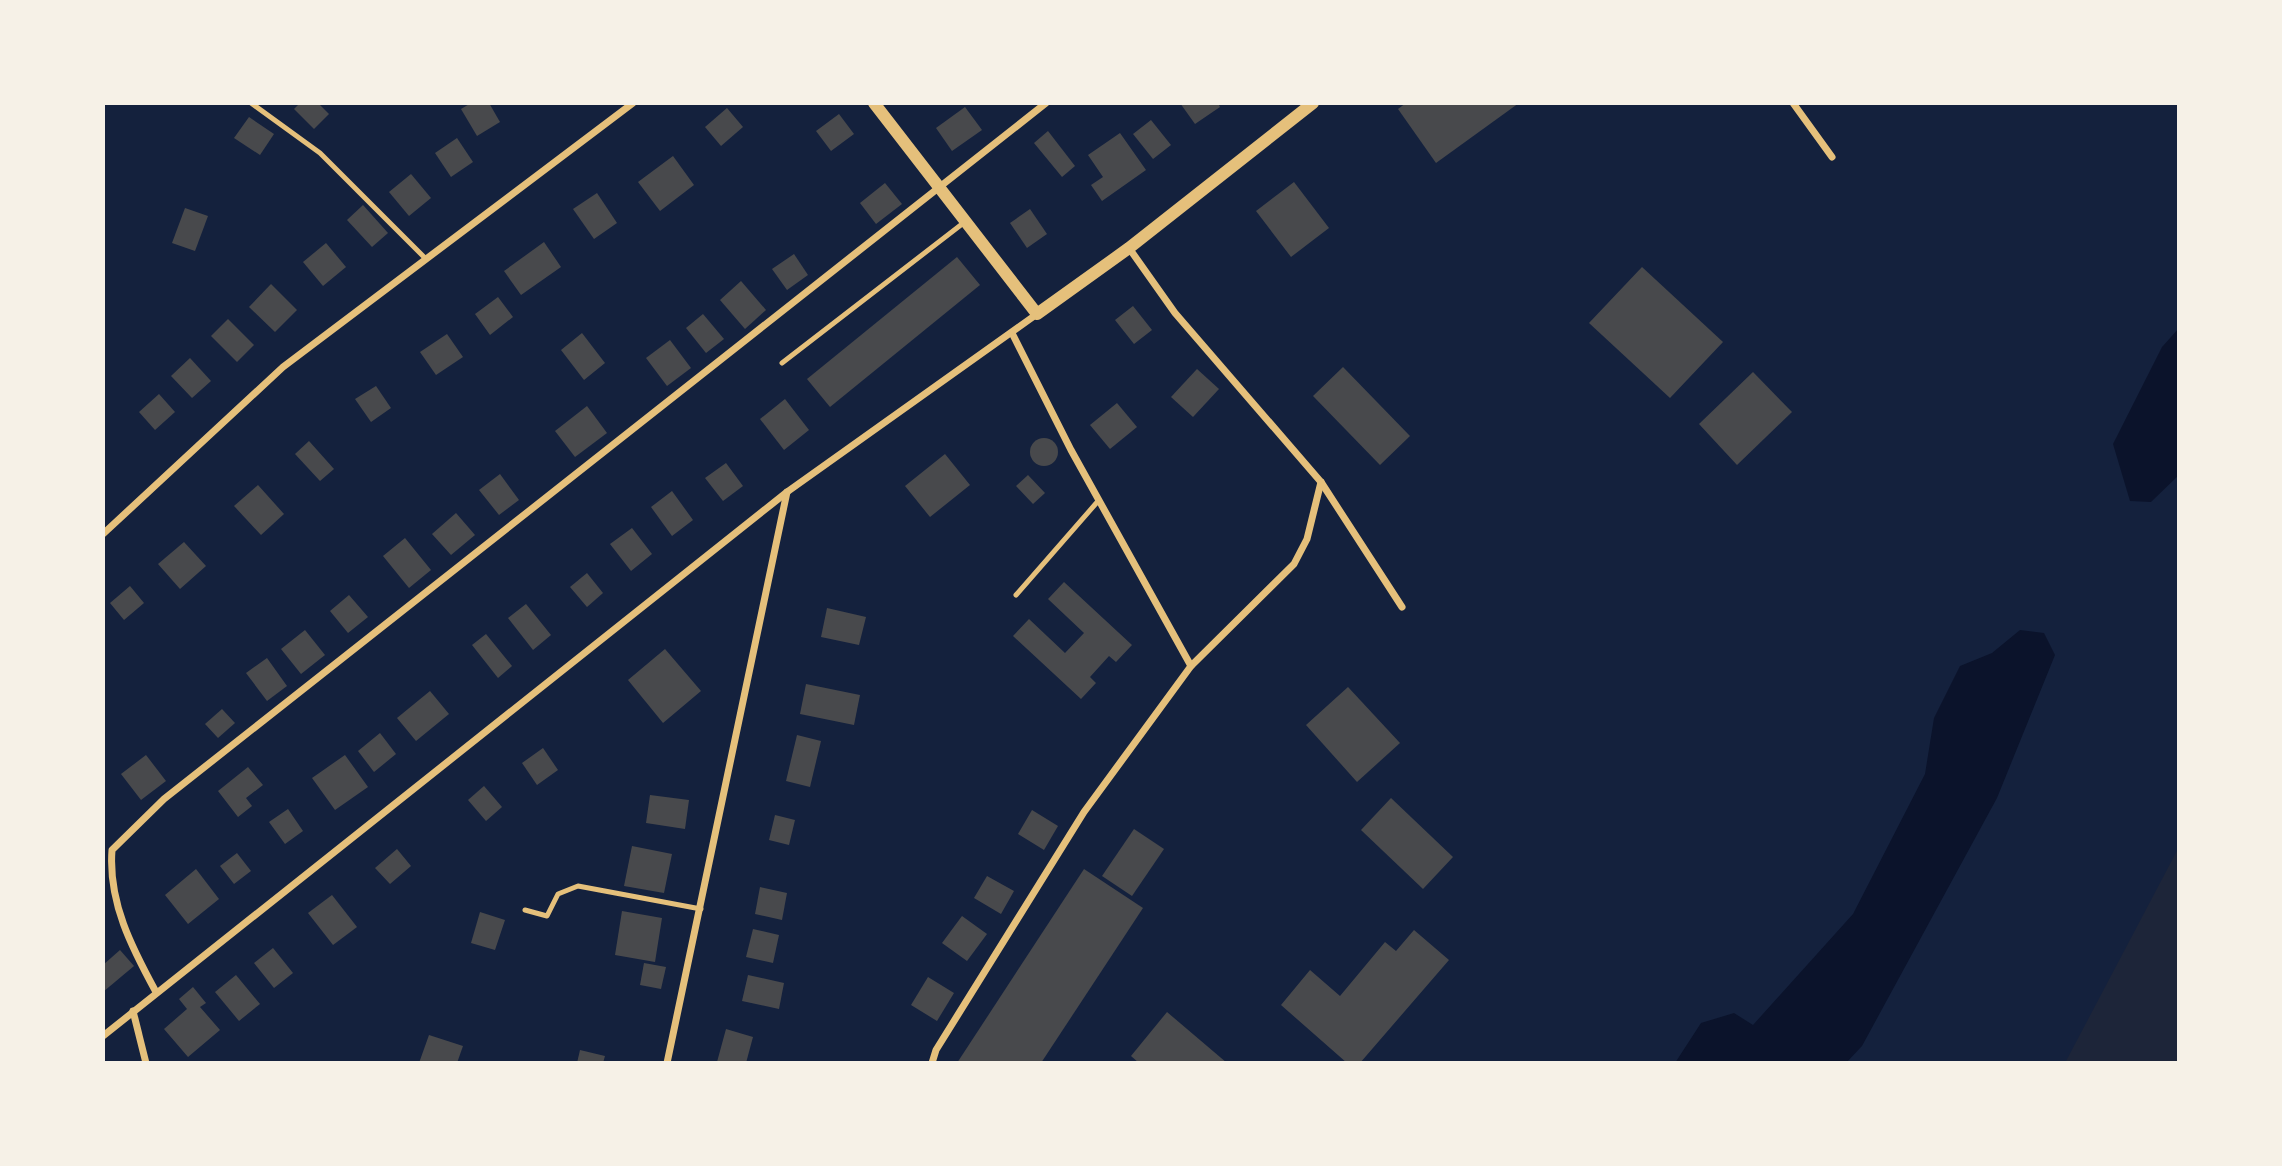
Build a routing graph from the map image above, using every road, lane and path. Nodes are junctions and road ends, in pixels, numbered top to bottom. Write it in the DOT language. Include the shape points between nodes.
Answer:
graph roads {
  1 [pos="251,103"];
  2 [pos="634,103"];
  3 [pos="874,103"];
  4 [pos="1046,103"];
  5 [pos="1313,103"];
  6 [pos="1793,103"];
  7 [pos="1832,157"];
  8 [pos="939,186"];
  9 [pos="966,221"];
  10 [pos="1129,248"];
  11 [pos="426,259"];
  12 [pos="1037,314"];
  13 [pos="1012,333"];
  14 [pos="782,363"];
  15 [pos="1321,482"];
  16 [pos="787,492"];
  17 [pos="1100,499"];
  18 [pos="103,534"];
  19 [pos="1016,595"];
  20 [pos="1402,607"];
  21 [pos="1191,666"];
  22 [pos="702,909"];
  23 [pos="526,910"];
  24 [pos="156,992"];
  25 [pos="133,1011"];
  26 [pos="103,1037"];
  27 [pos="146,1063"];
  28 [pos="667,1063"];
  29 [pos="932,1063"];
  1 -- 11 [label="lane" via="320,153"];
  2 -- 11 [label="street"];
  3 -- 8 [label="street"];
  4 -- 8 [label="street"];
  5 -- 10 [label="street"];
  6 -- 7 [label="street"];
  8 -- 9 [label="street"];
  8 -- 24 [label="street" via="164,799 112,850 118,908 130,944"];
  9 -- 12 [label="street"];
  9 -- 14 [label="lane"];
  10 -- 12 [label="street"];
  10 -- 15 [label="street" via="1175,313"];
  11 -- 18 [label="street" via="283,366"];
  12 -- 13 [label="street"];
  13 -- 16 [label="street"];
  13 -- 17 [label="street"];
  15 -- 20 [label="street"];
  15 -- 21 [label="street" via="1307,539 1294,564"];
  16 -- 22 [label="street"];
  16 -- 24 [label="street"];
  17 -- 19 [label="lane"];
  17 -- 21 [label="street"];
  21 -- 29 [label="street" via="1084,812"];
  22 -- 23 [label="lane" via="578,886 558,894 547,916"];
  22 -- 28 [label="street"];
  24 -- 25 [label="street"];
  25 -- 26 [label="street"];
  25 -- 27 [label="street"];
}
